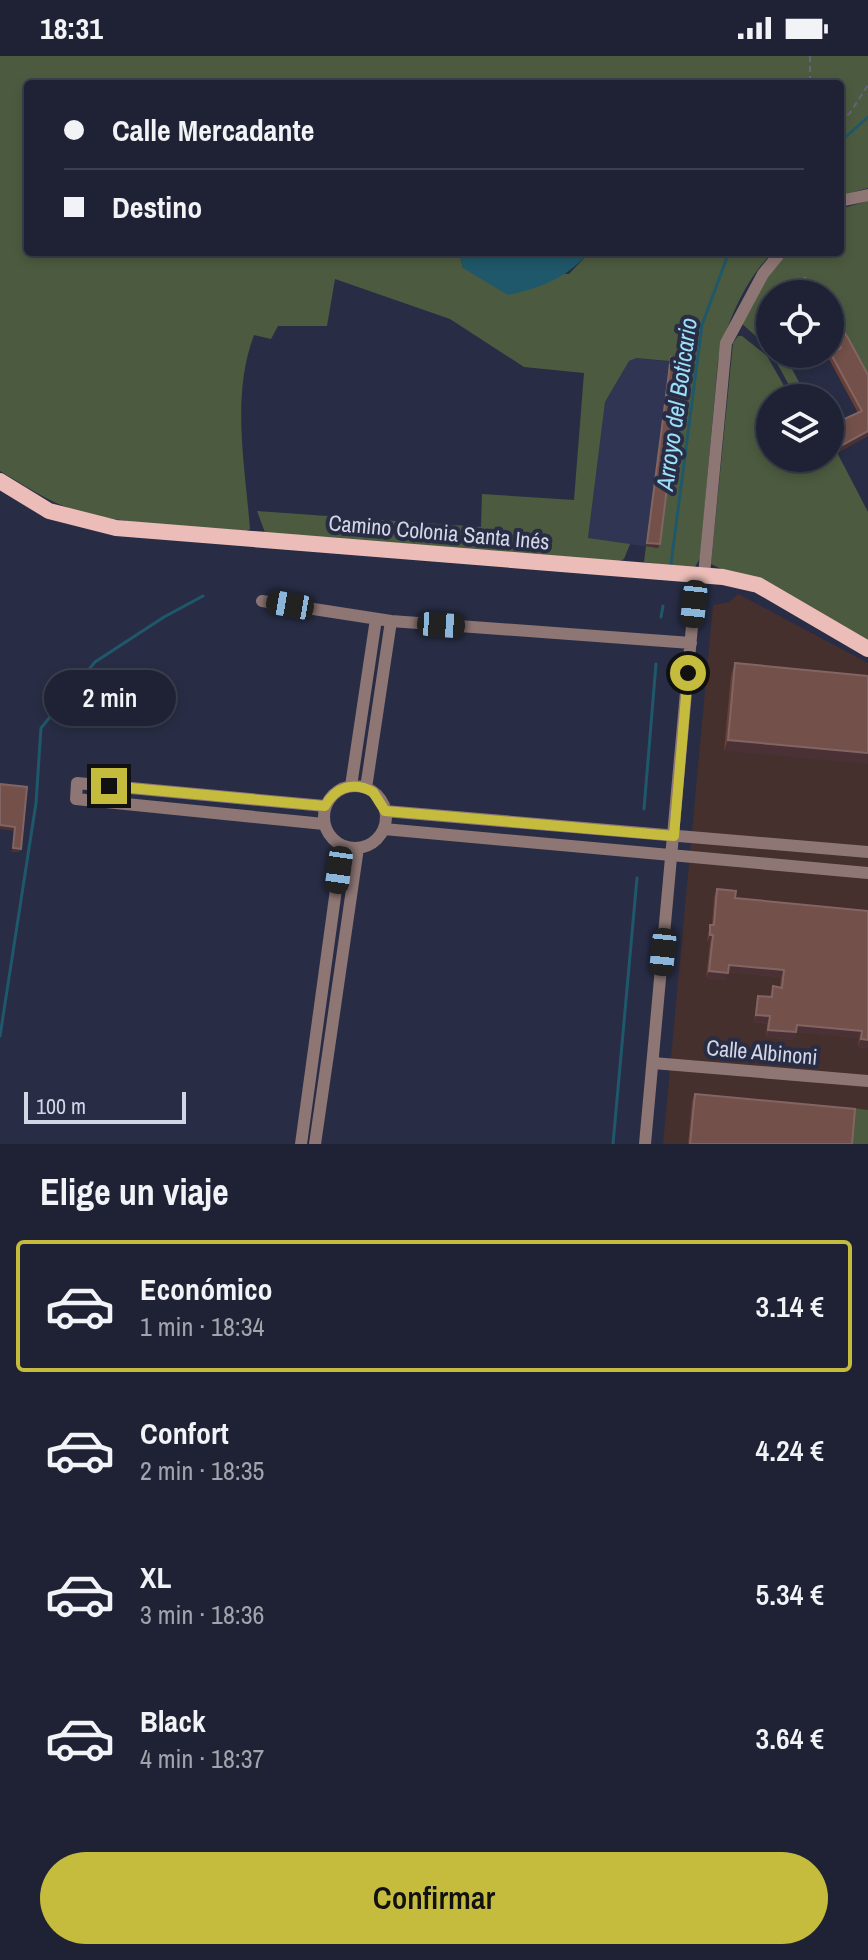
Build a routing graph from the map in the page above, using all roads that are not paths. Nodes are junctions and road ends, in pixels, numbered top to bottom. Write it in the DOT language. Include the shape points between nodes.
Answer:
graph roads {
  1 [pos="868,195"];
  2 [pos="844,200"];
  3 [pos="778,256"];
  4 [pos="0,481"];
  5 [pos="704,575"];
  6 [pos="262,601"];
  7 [pos="694,604"];
  8 [pos="376,619"];
  9 [pos="391,621"];
  10 [pos="691,643"];
  11 [pos="868,649"];
  12 [pos="351,786"];
  13 [pos="366,788"];
  14 [pos="325,806"];
  15 [pos="385,811"];
  16 [pos="324,824"];
  17 [pos="384,829"];
  18 [pos="674,836"];
  19 [pos="342,846"];
  20 [pos="358,848"];
  21 [pos="868,852"];
  22 [pos="672,855"];
  23 [pos="868,873"];
  24 [pos="653,1063"];
  25 [pos="868,1081"];
  26 [pos="301,1144"];
  27 [pos="315,1144"];
  28 [pos="645,1144"];
  1 -- 2 [label="street"];
  3 -- 5 [label="street" via="726,343"];
  4 -- 5 [label="main road, Camino Colonia Santa Inés" via="49,511 116,528"];
  5 -- 11 [label="main road, Camino Colonia Santa Inés" via="758,585"];
  6 -- 8 [label="street"];
  7 -- 10 [label="street"];
  8 -- 9 [label="street"];
  8 -- 12 [label="street"];
  9 -- 10 [label="street"];
  9 -- 13 [label="street"];
  10 -- 18 [label="street"];
  12 -- 13 [label="street"];
  12 -- 14 [label="street" via="335,792"];
  13 -- 15 [label="street" via="379,797"];
  14 -- 16 [label="street"];
  14 -- 16 [label="street" via="77,783 76,799"];
  15 -- 17 [label="street"];
  15 -- 18 [label="street"];
  16 -- 19 [label="street"];
  17 -- 20 [label="street" via="373,842"];
  17 -- 22 [label="street"];
  18 -- 21 [label="street"];
  18 -- 22 [label="street"];
  19 -- 20 [label="street"];
  19 -- 26 [label="street"];
  20 -- 27 [label="street"];
  22 -- 23 [label="street"];
  22 -- 24 [label="street"];
  24 -- 25 [label="street, Calle Albinoni"];
  24 -- 28 [label="street"];
}
